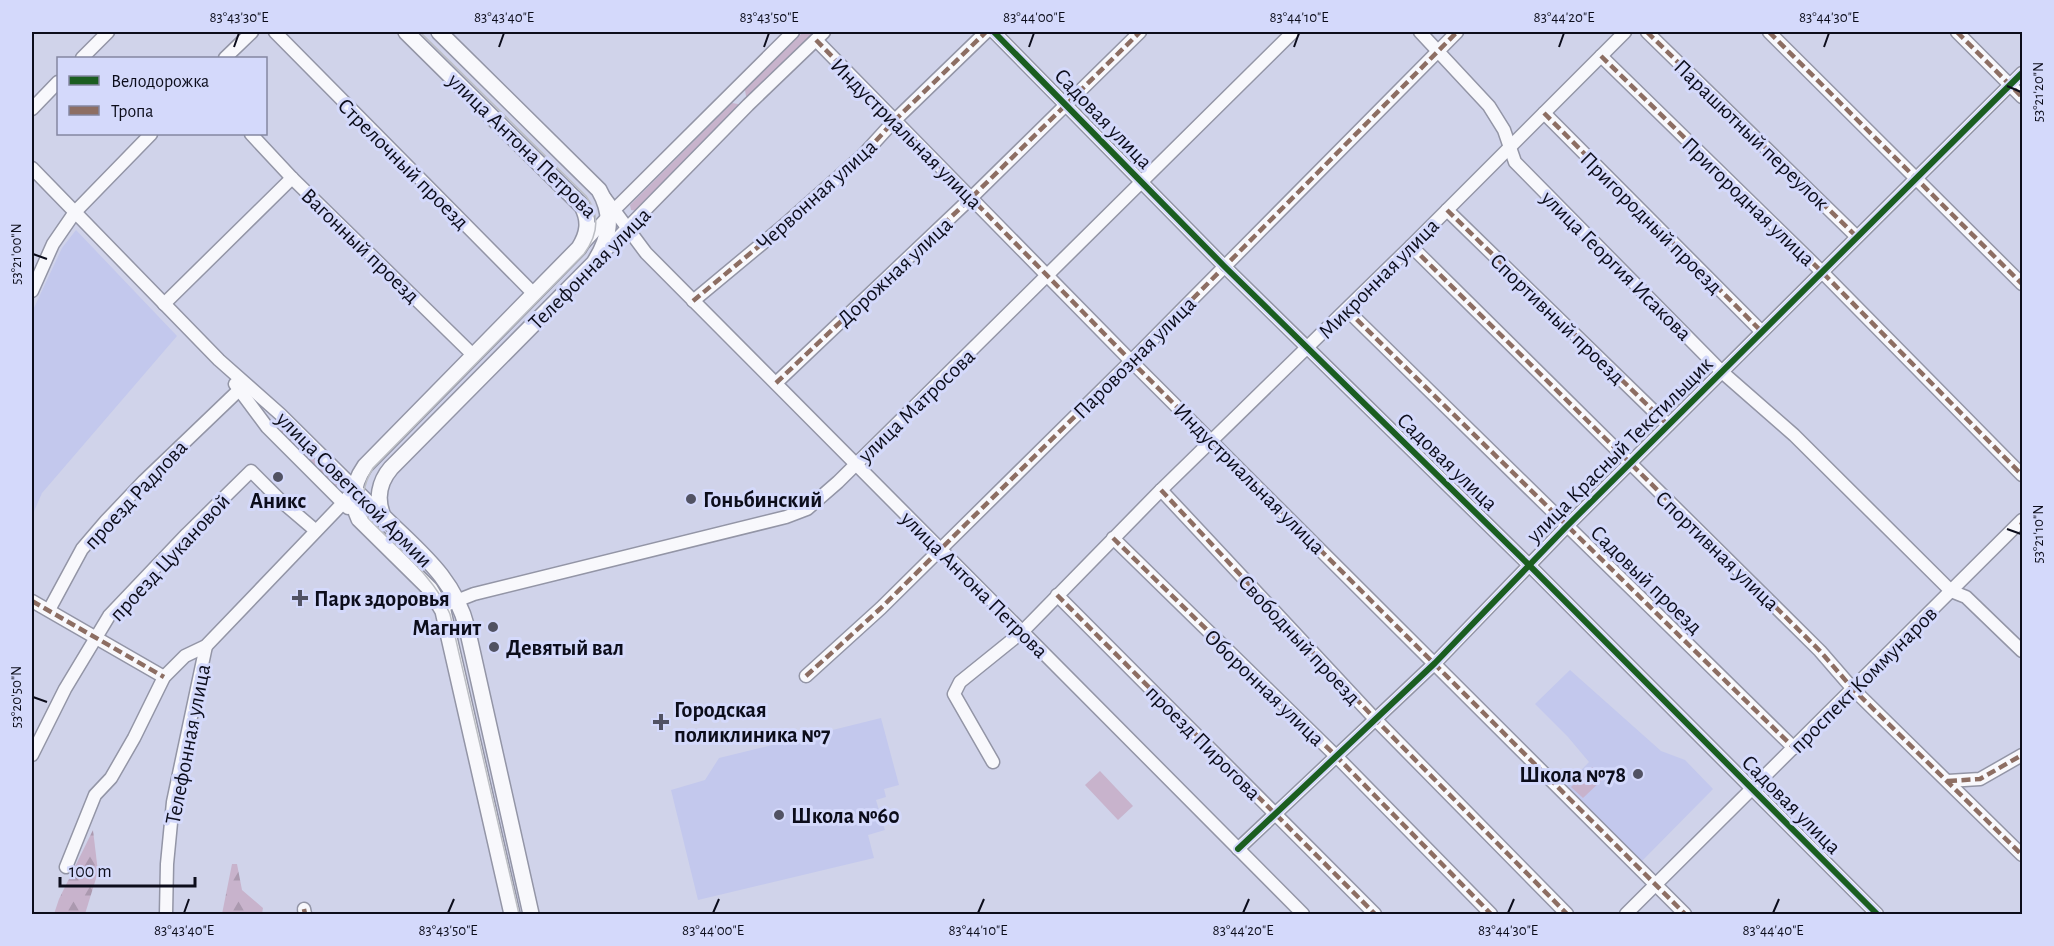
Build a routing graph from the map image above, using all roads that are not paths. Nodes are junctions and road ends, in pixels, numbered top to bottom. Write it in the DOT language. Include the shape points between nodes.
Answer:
graph roads {
  1 [pos="108,32"];
  2 [pos="252,32"];
  3 [pos="275,32"];
  4 [pos="406,32"];
  5 [pos="439,32"];
  6 [pos="793,32"];
  7 [pos="986,32"];
  8 [pos="994,32"];
  9 [pos="1140,32"];
  10 [pos="1293,32"];
  11 [pos="1420,32"];
  12 [pos="1457,32"];
  13 [pos="1625,32"];
  14 [pos="1647,32"];
  15 [pos="1769,32"];
  16 [pos="1957,32"];
  17 [pos="820,36"];
  18 [pos="1439,50"];
  19 [pos="1601,56"];
  20 [pos="83,57"];
  21 [pos="226,57"];
  22 [pos="2022,72"];
  23 [pos="57,83"];
  24 [pos="2010,84"];
  25 [pos="2022,97"];
  26 [pos="1066,105"];
  27 [pos="32,109"];
  28 [pos="1544,113"];
  29 [pos="894,121"];
  30 [pos="150,135"];
  31 [pos="252,135"];
  32 [pos="1509,147"];
  33 [pos="32,168"];
  34 [pos="1916,177"];
  35 [pos="292,178"];
  36 [pos="1142,182"];
  37 [pos="971,198"];
  38 [pos="582,206"];
  39 [pos="1447,210"];
  40 [pos="75,212"];
  41 [pos="614,223"];
  42 [pos="1856,236"];
  43 [pos="1412,246"];
  44 [pos="579,249"];
  45 [pos="1224,266"];
  46 [pos="1821,271"];
  47 [pos="1048,275"];
  48 [pos="2022,284"];
  49 [pos="32,291"];
  50 [pos="534,294"];
  51 [pos="693,301"];
  52 [pos="164,304"];
  53 [pos="1347,310"];
  54 [pos="1761,332"];
  55 [pos="1307,348"];
  56 [pos="473,355"];
  57 [pos="219,360"];
  58 [pos="1131,361"];
  59 [pos="1722,372"];
  60 [pos="776,383"];
  61 [pos="239,390"];
  62 [pos="1668,425"];
  63 [pos="1213,440"];
  64 [pos="856,464"];
  65 [pos="1630,464"];
  66 [pos="2022,475"];
  67 [pos="381,485"];
  68 [pos="1161,490"];
  69 [pos="354,497"];
  70 [pos="383,516"];
  71 [pos="2022,522"];
  72 [pos="1567,526"];
  73 [pos="315,530"];
  74 [pos="1113,538"];
  75 [pos="941,549"];
  76 [pos="1529,565"];
  77 [pos="1951,591"];
  78 [pos="1057,596"];
  79 [pos="458,599"];
  80 [pos="32,601"];
  81 [pos="441,607"];
  82 [pos="49,610"];
  83 [pos="1022,632"];
  84 [pos="96,639"];
  85 [pos="206,646"];
  86 [pos="2022,651"];
  87 [pos="1435,663"];
  88 [pos="806,676"];
  89 [pos="164,677"];
  90 [pos="1853,688"];
  91 [pos="1376,720"];
  92 [pos="1794,748"];
  93 [pos="32,755"];
  94 [pos="2022,755"];
  95 [pos="1337,757"];
  96 [pos="993,762"];
  97 [pos="1948,781"];
  98 [pos="1753,789"];
  99 [pos="505,796"];
  100 [pos="487,800"];
  101 [pos="1277,814"];
  102 [pos="1238,849"];
  103 [pos="2022,855"];
  104 [pos="66,867"];
  105 [pos="1656,885"];
  106 [pos="166,915"];
  107 [pos="512,915"];
  108 [pos="531,915"];
  109 [pos="1303,915"];
  110 [pos="1375,915"];
  111 [pos="1491,915"];
  112 [pos="1567,915"];
  113 [pos="1626,915"];
  114 [pos="1685,915"];
  115 [pos="1877,915"];
  1 -- 20 [label="street"];
  2 -- 21 [label="street"];
  3 -- 50 [label="street, Стрелочный проезд"];
  4 -- 38 [label="main road, улица Антона Петрова"];
  5 -- 41 [label="main road, улица Антона Петрова" via="599,190"];
  6 -- 41 [label="street, Телефонная улица"];
  7 -- 29 [label="street, Червонная улица"];
  8 -- 26 [label="street, Садовая улица"];
  9 -- 26 [label="street, Дорожная улица"];
  10 -- 36 [label="street, улица Матросова"];
  11 -- 18 [label="street, улица Георгия Исакова"];
  12 -- 18 [label="street, Паровозная улица"];
  13 -- 19 [label="street, Микронная улица"];
  14 -- 42 [label="street, Парашютный переулок"];
  15 -- 34 [label="street"];
  16 -- 24 [label="street"];
  17 -- 29 [label="street, Индустриальная улица"];
  17 -- 41 [label="street, Телефонная улица"];
  18 -- 32 [label="street, улица Георгия Исакова" via="1489,106"];
  18 -- 45 [label="street, Паровозная улица"];
  19 -- 28 [label="street, Микронная улица"];
  19 -- 46 [label="street, Пригородная улица"];
  22 -- 24 [label="street, улица Красный Текстильщик"];
  23 -- 27 [label="street"];
  24 -- 25 [label="street"];
  24 -- 34 [label="street, улица Красный Текстильщик"];
  26 -- 36 [label="street, Садовая улица"];
  26 -- 37 [label="street, Дорожная улица"];
  28 -- 32 [label="street, Микронная улица"];
  28 -- 54 [label="street, Пригородный проезд"];
  29 -- 37 [label="street, Индустриальная улица"];
  29 -- 51 [label="street, Червонная улица" via="863,155"];
  30 -- 40 [label="street"];
  31 -- 35 [label="street, Вагонный проезд"];
  32 -- 39 [label="street, Микронная улица"];
  32 -- 59 [label="street, улица Георгия Исакова" via="1515,162"];
  33 -- 40 [label="street, улица Советской Армии"];
  34 -- 42 [label="street, улица Красный Текстильщик"];
  34 -- 48 [label="street"];
  35 -- 52 [label="street"];
  35 -- 56 [label="street, Вагонный проезд"];
  36 -- 45 [label="street, Садовая улица"];
  36 -- 47 [label="street, улица Матросова"];
  37 -- 47 [label="street, Индустриальная улица"];
  37 -- 60 [label="street, Дорожная улица"];
  38 -- 41 [label="street, улица Антона Петрова"];
  38 -- 44 [label="main road" via="588,229"];
  39 -- 43 [label="street, Микронная улица"];
  39 -- 62 [label="street, Спортивный проезд"];
  40 -- 49 [label="street" via="53,244"];
  40 -- 52 [label="street, улица Советской Армии"];
  41 -- 44 [label="street, Телефонная улица"];
  41 -- 51 [label="street, улица Антона Петрова"];
  41 -- 67 [label="main road, Телефонная улица" via="594,263 391,468"];
  42 -- 46 [label="street, улица Красный Текстильщик"];
  43 -- 53 [label="street, Микронная улица"];
  43 -- 65 [label="street, Спортивная улица"];
  44 -- 50 [label="main road, Телефонная улица"];
  45 -- 55 [label="street, Садовая улица"];
  45 -- 58 [label="street, Паровозная улица"];
  46 -- 54 [label="street, улица Красный Текстильщик"];
  46 -- 66 [label="street, Пригородная улица"];
  47 -- 58 [label="street, Индустриальная улица"];
  47 -- 64 [label="street, улица Матросова"];
  50 -- 56 [label="main road, Телефонная улица"];
  51 -- 60 [label="street, улица Антона Петрова"];
  52 -- 57 [label="street, улица Советской Армии"];
  53 -- 55 [label="street, Микронная улица"];
  53 -- 72 [label="street, Садовый проезд"];
  54 -- 59 [label="street, улица Красный Текстильщик"];
  55 -- 63 [label="street, Микронная улица"];
  55 -- 76 [label="street, Садовая улица"];
  56 -- 69 [label="main road, Телефонная улица" via="365,466"];
  57 -- 61 [label="street, улица Советской Армии"];
  57 -- 69 [label="street, улица Советской Армии" via="280,414"];
  58 -- 63 [label="street, Индустриальная улица"];
  58 -- 75 [label="street, Паровозная улица"];
  59 -- 62 [label="street, улица Красный Текстильщик"];
  59 -- 77 [label="street, улица Георгия Исакова" via="1794,435"];
  60 -- 64 [label="street, улица Антона Петрова"];
  61 -- 69 [label="street, улица Советской Армии" via="267,427"];
  61 -- 82 [label="street, проезд Радлова" via="100,528 82,549"];
  62 -- 65 [label="street, улица Красный Текстильщик"];
  63 -- 68 [label="street, Микронная улица"];
  63 -- 87 [label="street, Индустриальная улица"];
  64 -- 75 [label="street, улица Антона Петрова"];
  64 -- 79 [label="street, улица Матросова" via="814,503 786,517"];
  65 -- 72 [label="street, улица Красный Текстильщик"];
  65 -- 90 [label="street, Спортивная улица"];
  67 -- 69 [label="street"];
  67 -- 70 [label="main road"];
  68 -- 74 [label="street, Микронная улица"];
  68 -- 91 [label="street, Свободный проезд"];
  69 -- 70 [label="street, улица Советской Армии"];
  69 -- 73 [label="street, Телефонная улица"];
  69 -- 81 [label="main road, улица Советской Армии" via="359,519 430,589"];
  70 -- 79 [label="main road, улица Советской Армии" via="441,574"];
  71 -- 77 [label="street, проспект Коммунаров"];
  72 -- 76 [label="street, улица Красный Текстильщик"];
  72 -- 92 [label="street, Садовый проезд"];
  73 -- 84 [label="street, проезд Цукановой" via="251,471 127,596"];
  73 -- 85 [label="street, Телефонная улица"];
  74 -- 78 [label="street, Микронная улица"];
  74 -- 95 [label="street, Оборонная улица"];
  75 -- 83 [label="street, улица Антона Петрова"];
  75 -- 88 [label="street, Паровозная улица"];
  76 -- 87 [label="street, улица Красный Текстильщик"];
  76 -- 98 [label="street, Садовая улица"];
  77 -- 86 [label="street, улица Георгия Исакова" via="1966,597"];
  77 -- 90 [label="street, проспект Коммунаров"];
  78 -- 83 [label="street, Микронная улица"];
  78 -- 101 [label="street, проезд Пирогова"];
  79 -- 81 [label="street, улица Матросова"];
  79 -- 99 [label="main road, улица Советской Армии"];
  80 -- 82 [label="street"];
  81 -- 100 [label="main road, улица Советской Армии"];
  82 -- 84 [label="street"];
  83 -- 96 [label="street, Микронная улица" via="960,682 954,694"];
  83 -- 102 [label="street, улица Антона Петрова"];
  84 -- 89 [label="street"];
  84 -- 93 [label="street, проезд Цукановой"];
  85 -- 89 [label="street, Телефонная улица" via="185,656"];
  85 -- 106 [label="street, Телефонная улица" via="173,802"];
  87 -- 91 [label="street, улица Красный Текстильщик"];
  87 -- 105 [label="street, Индустриальная улица"];
  89 -- 104 [label="street, Телефонная улица" via="111,778 95,795"];
  90 -- 92 [label="street, проспект Коммунаров"];
  90 -- 97 [label="street, Спортивная улица"];
  91 -- 95 [label="street, улица Красный Текстильщик"];
  91 -- 112 [label="street, Свободный проезд"];
  92 -- 98 [label="street, проспект Коммунаров"];
  94 -- 97 [label="street" via="1980,779"];
  95 -- 101 [label="street, улица Красный Текстильщик"];
  95 -- 111 [label="street, Оборонная улица"];
  97 -- 103 [label="street, Спортивная улица"];
  98 -- 105 [label="street, проспект Коммунаров"];
  98 -- 115 [label="street, Садовая улица"];
  99 -- 100 [label="street"];
  99 -- 108 [label="main road, улица Советской Армии"];
  100 -- 107 [label="main road, улица Советской Армии"];
  101 -- 102 [label="street, улица Красный Текстильщик"];
  101 -- 110 [label="street, проезд Пирогова"];
  102 -- 109 [label="street, улица Антона Петрова"];
  105 -- 113 [label="street, проспект Коммунаров"];
  105 -- 114 [label="street, Индустриальная улица"];
}
